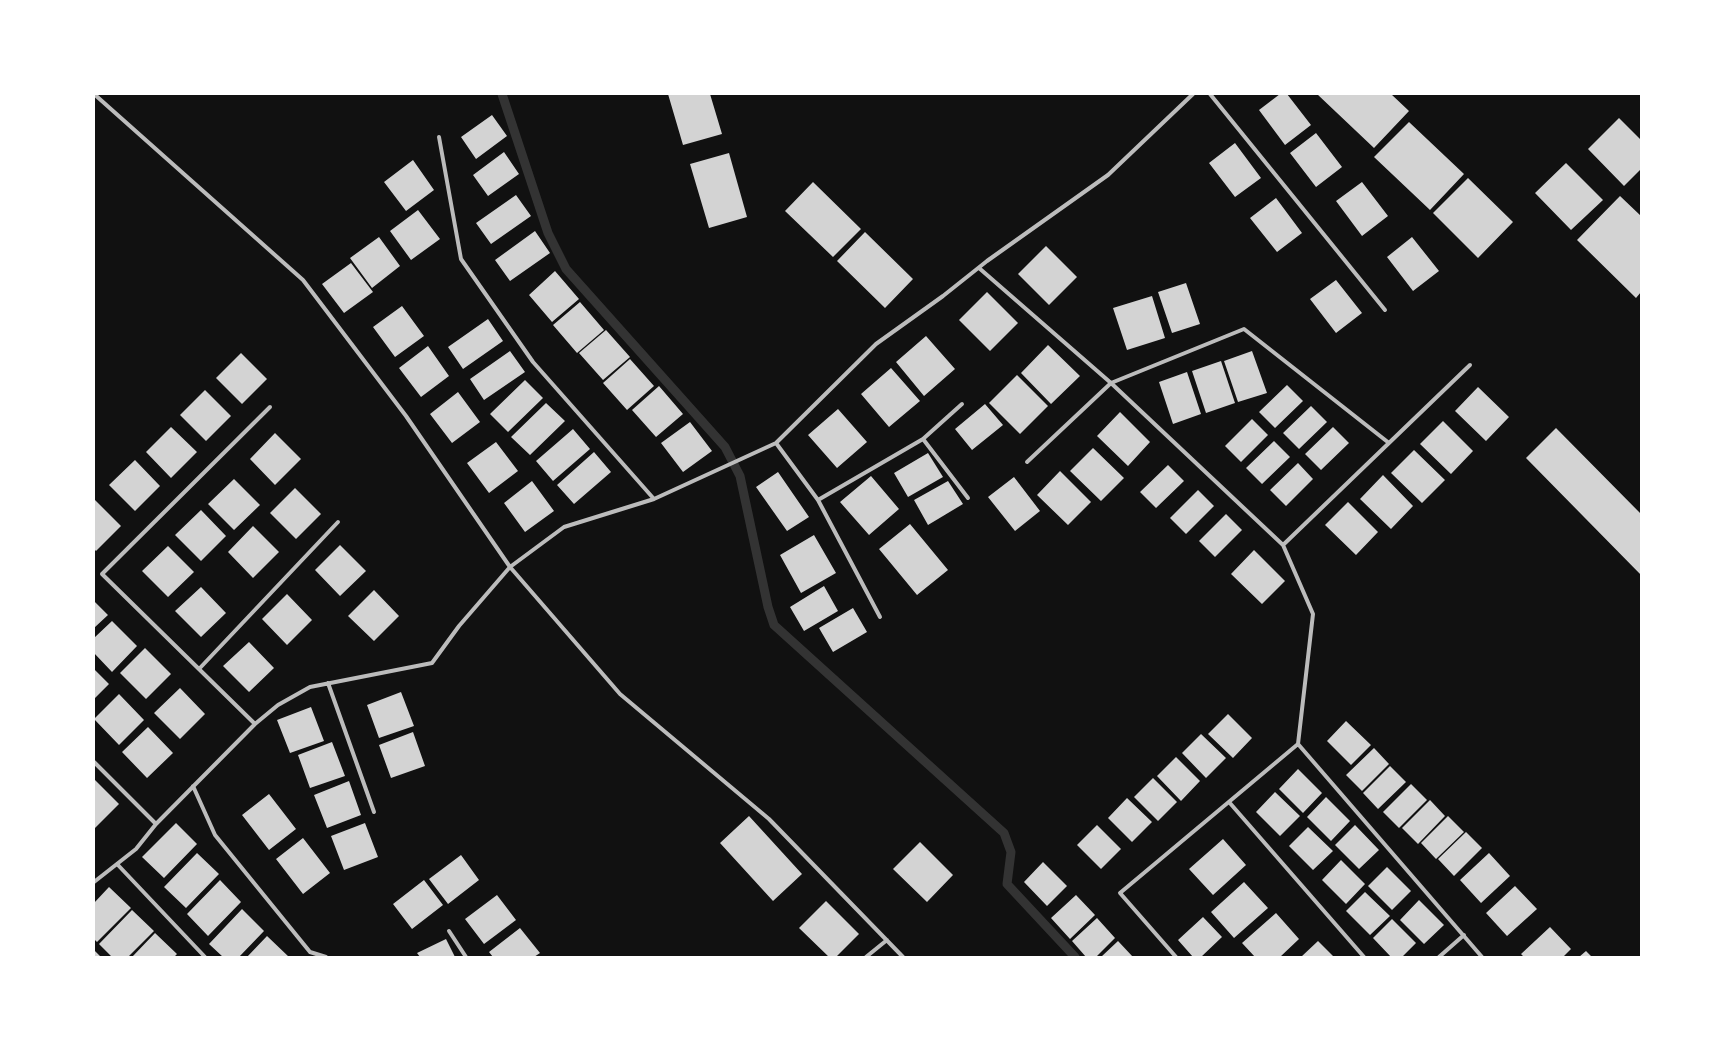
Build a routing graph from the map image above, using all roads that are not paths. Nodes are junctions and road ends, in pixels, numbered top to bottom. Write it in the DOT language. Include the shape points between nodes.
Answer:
graph roads {
  1 [pos="94,94"];
  2 [pos="1193,94"];
  3 [pos="1210,94"];
  4 [pos="439,137"];
  5 [pos="979,268"];
  6 [pos="1385,310"];
  7 [pos="1470,365"];
  8 [pos="1111,383"];
  9 [pos="962,404"];
  10 [pos="270,407"];
  11 [pos="923,439"];
  12 [pos="776,443"];
  13 [pos="1389,443"];
  14 [pos="1027,462"];
  15 [pos="968,498"];
  16 [pos="654,499"];
  17 [pos="818,500"];
  18 [pos="338,522"];
  19 [pos="1284,545"];
  20 [pos="510,567"];
  21 [pos="880,617"];
  22 [pos="199,669"];
  23 [pos="328,684"];
  24 [pos="255,724"];
  25 [pos="1298,744"];
  26 [pos="94,762"];
  27 [pos="193,786"];
  28 [pos="1229,802"];
  29 [pos="374,812"];
  30 [pos="156,824"];
  31 [pos="117,864"];
  32 [pos="94,882"];
  33 [pos="449,931"];
  34 [pos="1464,935"];
  35 [pos="887,940"];
  36 [pos="205,957"];
  37 [pos="326,957"];
  38 [pos="466,957"];
  39 [pos="866,957"];
  40 [pos="903,957"];
  41 [pos="1176,957"];
  42 [pos="1364,957"];
  43 [pos="1439,957"];
  44 [pos="1482,957"];
  1 -- 20 [label="street" via="303,280 406,416"];
  2 -- 5 [label="street" via="1108,175"];
  3 -- 6 [label="street"];
  4 -- 16 [label="street" via="461,259 533,362"];
  5 -- 8 [label="street"];
  5 -- 12 [label="street" via="876,344"];
  7 -- 13 [label="street"];
  8 -- 13 [label="street" via="1244,329"];
  8 -- 14 [label="street"];
  8 -- 19 [label="street"];
  9 -- 11 [label="street"];
  10 -- 22 [label="street" via="102,574"];
  11 -- 15 [label="street"];
  11 -- 17 [label="street"];
  12 -- 16 [label="street"];
  12 -- 17 [label="street"];
  13 -- 19 [label="street"];
  16 -- 20 [label="street" via="564,526"];
  17 -- 21 [label="street"];
  18 -- 22 [label="street"];
  19 -- 25 [label="street" via="1313,614"];
  20 -- 23 [label="street" via="459,626 432,663"];
  20 -- 35 [label="street" via="620,694 769,818"];
  22 -- 24 [label="street"];
  23 -- 24 [label="street" via="310,687 278,705"];
  23 -- 29 [label="street"];
  24 -- 27 [label="street"];
  25 -- 28 [label="street"];
  25 -- 34 [label="street"];
  26 -- 30 [label="street"];
  27 -- 30 [label="street"];
  27 -- 37 [label="street" via="215,835 310,952"];
  28 -- 41 [label="street" via="1120,894"];
  28 -- 42 [label="street"];
  30 -- 31 [label="street" via="136,849"];
  31 -- 32 [label="street"];
  31 -- 36 [label="street"];
  33 -- 38 [label="street"];
  34 -- 43 [label="street"];
  34 -- 44 [label="street"];
  35 -- 39 [label="street"];
  35 -- 40 [label="street"];
}
